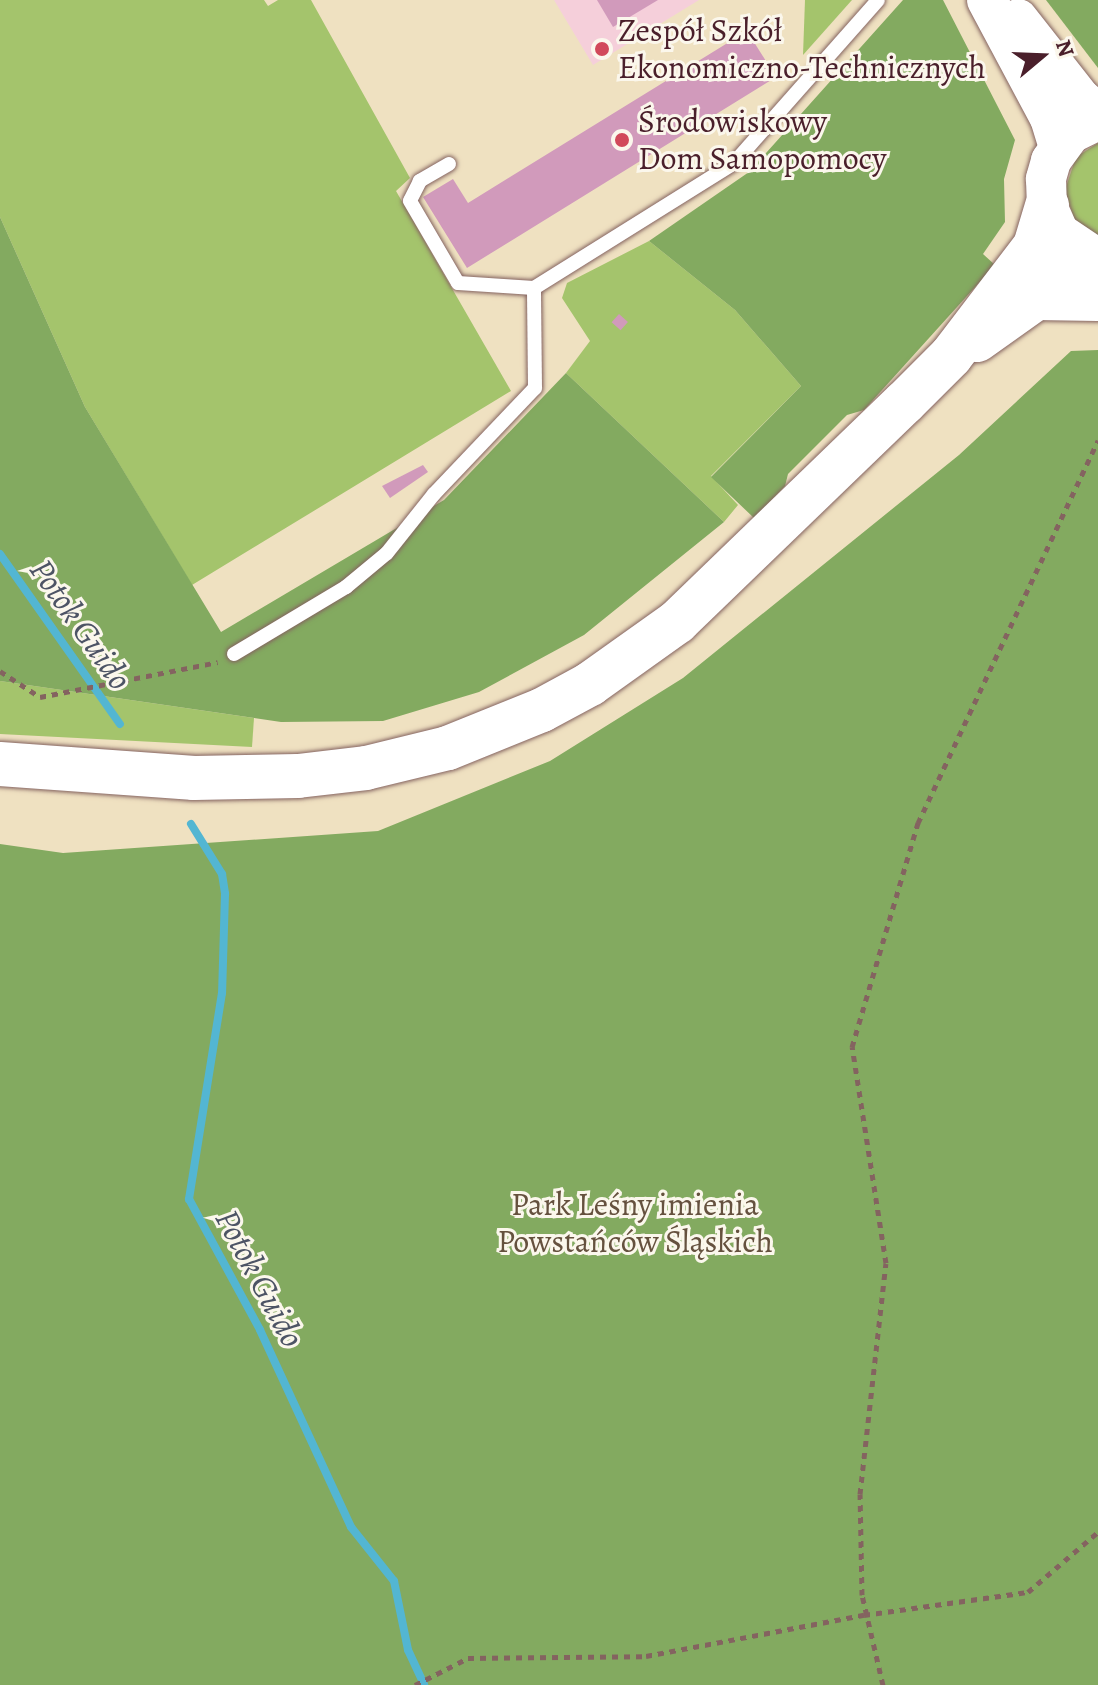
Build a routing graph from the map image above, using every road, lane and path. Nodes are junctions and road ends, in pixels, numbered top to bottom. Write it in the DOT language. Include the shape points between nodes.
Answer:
graph roads {
  1 [pos="878,0"];
  2 [pos="987,0"];
  3 [pos="1002,0"];
  4 [pos="1098,113"];
  5 [pos="1098,120"];
  6 [pos="1059,148"];
  7 [pos="449,164"];
  8 [pos="1047,206"];
  9 [pos="1096,272"];
  10 [pos="534,288"];
  11 [pos="951,356"];
  12 [pos="1098,440"];
  13 [pos="234,654"];
  14 [pos="0,671"];
  15 [pos="0,764"];
  16 [pos="1098,1532"];
  17 [pos="864,1615"];
  18 [pos="415,1683"];
  19 [pos="883,1685"];
  1 -- 10 [label="lane" via="734,163"];
  2 -- 6 [label="street" via="1050,118"];
  3 -- 4 [label="street" via="1080,98"];
  5 -- 6 [label="street" via="1071,133"];
  6 -- 8 [label="street" via="1046,179"];
  7 -- 10 [label="lane" via="420,181 410,201 458,283"];
  8 -- 9 [label="street" via="1059,233"];
  8 -- 11 [label="main road" via="1042,235"];
  9 -- 11 [label="main road" via="1072,263 1036,298"];
  10 -- 13 [label="lane" via="535,388 434,494 387,553 346,587"];
  11 -- 15 [label="main road" via="677,622 590,684 493,732 405,760 298,776 194,778"];
  12 -- 17 [label="path" via="918,823 852,1047 886,1263 860,1494"];
  13 -- 14 [label="path" via="181,673 40,697"];
  16 -- 17 [label="path" via="1028,1592"];
  17 -- 18 [label="path" via="646,1656 468,1658"];
  17 -- 19 [label="path"];
}
